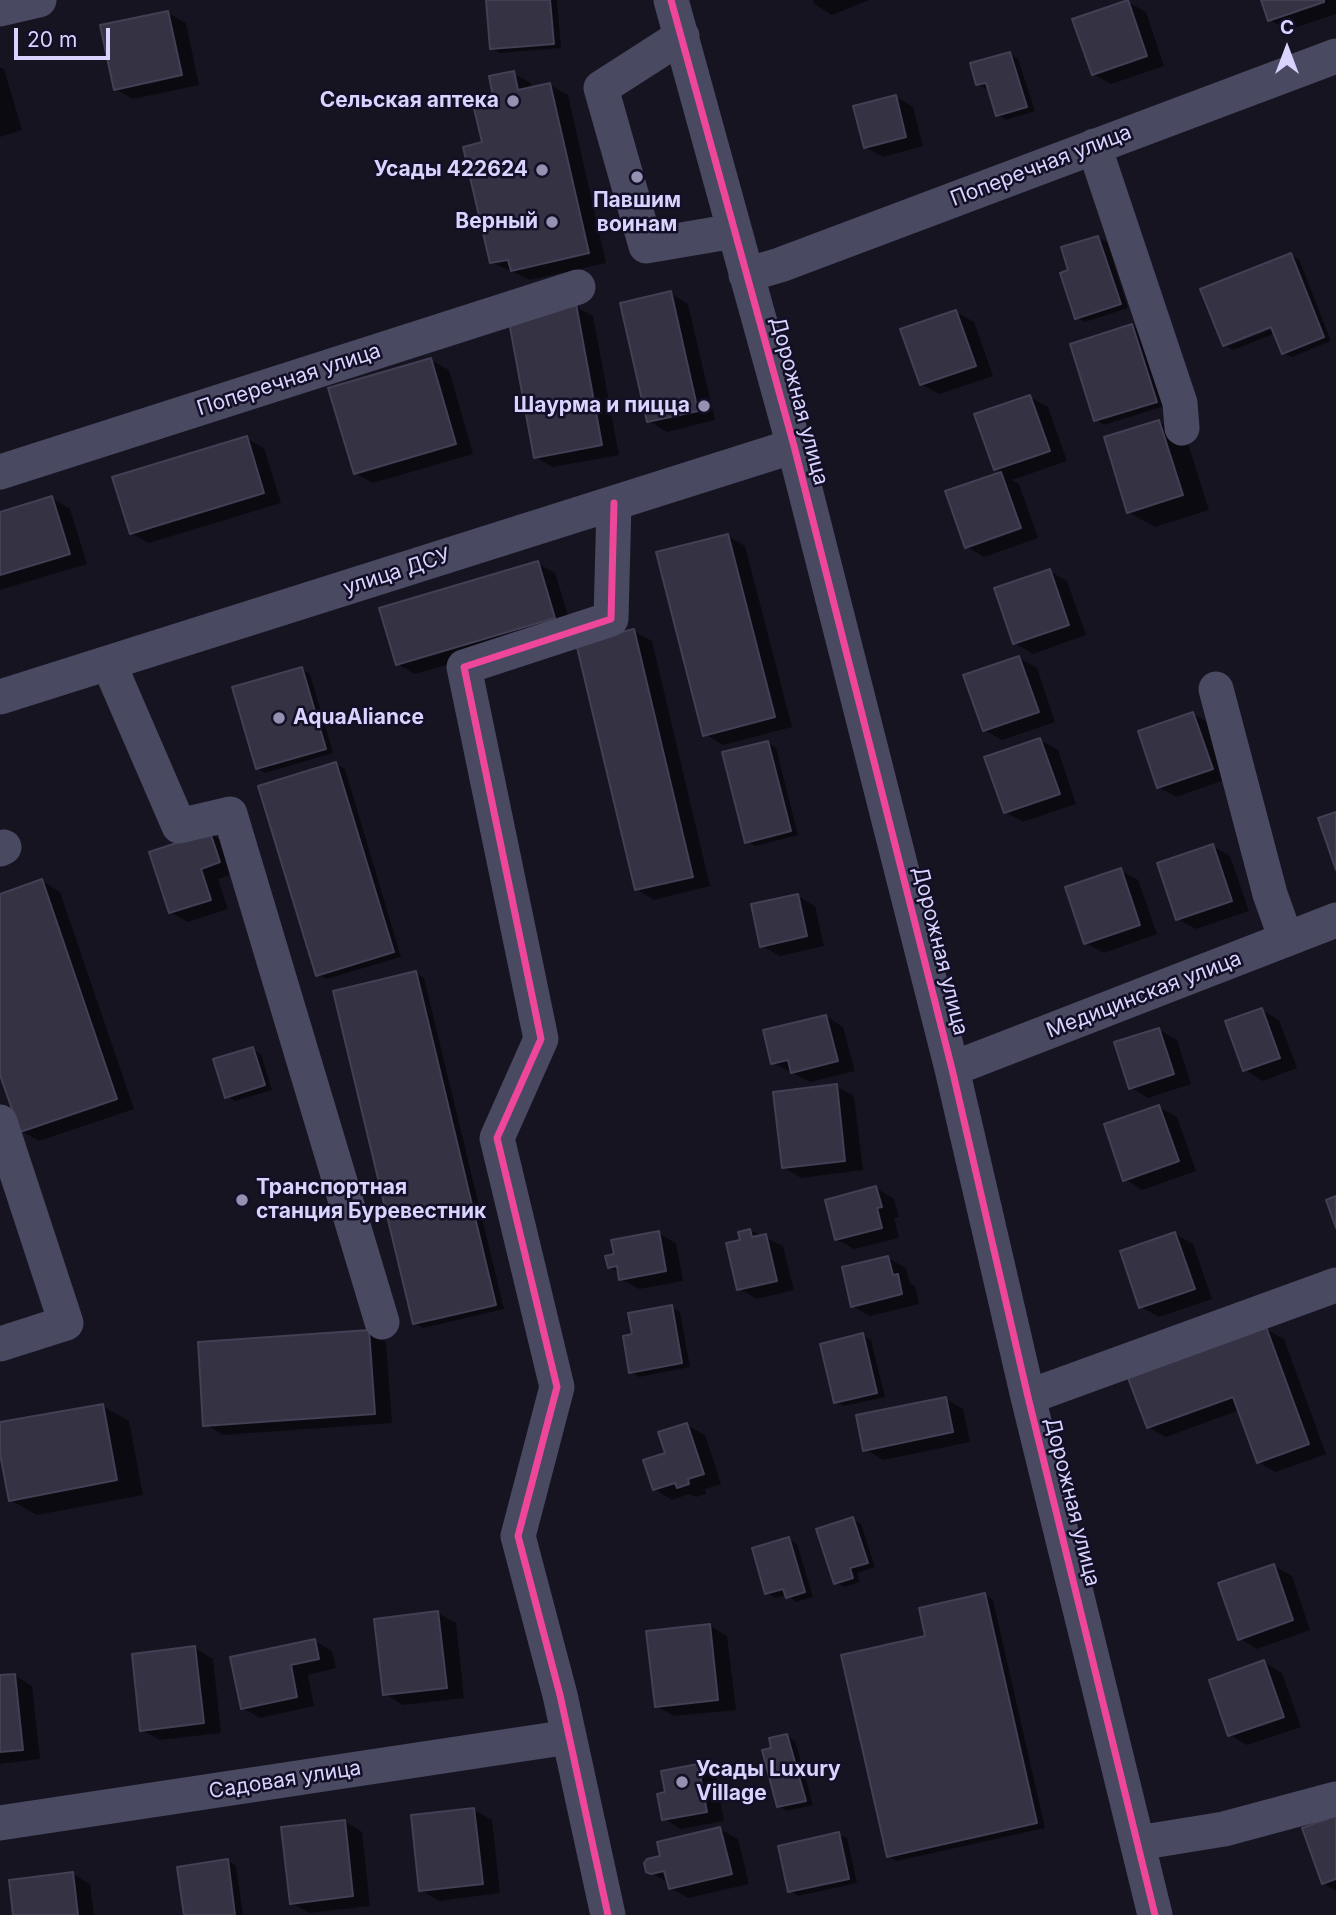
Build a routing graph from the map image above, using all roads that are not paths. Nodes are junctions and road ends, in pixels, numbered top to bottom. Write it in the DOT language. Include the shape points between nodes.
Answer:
graph roads {
  1 [pos="39,0"];
  2 [pos="671,0"];
  3 [pos="0,9"];
  4 [pos="682,36"];
  5 [pos="1336,56"];
  6 [pos="1094,146"];
  7 [pos="734,231"];
  8 [pos="746,275"];
  9 [pos="578,287"];
  10 [pos="1182,428"];
  11 [pos="794,446"];
  12 [pos="0,472"];
  13 [pos="614,503"];
  14 [pos="109,664"];
  15 [pos="1216,689"];
  16 [pos="0,697"];
  17 [pos="1336,920"];
  18 [pos="1286,939"];
  19 [pos="952,1069"];
  20 [pos="0,1122"];
  21 [pos="1336,1285"];
  22 [pos="382,1322"];
  23 [pos="0,1344"];
  24 [pos="1028,1397"];
  25 [pos="569,1737"];
  26 [pos="1336,1799"];
  27 [pos="0,1823"];
  28 [pos="1138,1843"];
  29 [pos="608,1915"];
  30 [pos="1155,1915"];
  1 -- 3 [label="street"];
  2 -- 4 [label="street, Дорожная улица"];
  4 -- 7 [label="street, Дорожная улица"];
  4 -- 7 [label="street" via="601,88 646,246"];
  5 -- 6 [label="street, Поперечная улица"];
  6 -- 8 [label="street, Поперечная улица"];
  6 -- 10 [label="street" via="1180,403"];
  7 -- 8 [label="street, Дорожная улица"];
  8 -- 11 [label="street, Дорожная улица"];
  9 -- 12 [label="street, Поперечная улица"];
  11 -- 13 [label="street, улица ДСУ"];
  11 -- 19 [label="street, Дорожная улица"];
  13 -- 14 [label="street, улица ДСУ"];
  13 -- 25 [label="street" via="611,620 464,667 541,1039 497,1138 557,1387 518,1536"];
  14 -- 16 [label="street, улица ДСУ"];
  14 -- 22 [label="street" via="179,825 230,814"];
  15 -- 18 [label="street"];
  17 -- 18 [label="street, Медицинская улица"];
  18 -- 19 [label="street, Медицинская улица"];
  19 -- 24 [label="street, Дорожная улица"];
  20 -- 23 [label="street" via="66,1323"];
  21 -- 24 [label="street"];
  24 -- 28 [label="street, Дорожная улица"];
  25 -- 27 [label="street, Садовая улица"];
  25 -- 29 [label="street"];
  26 -- 28 [label="street" via="1224,1829"];
  28 -- 30 [label="street, Дорожная улица"];
}
